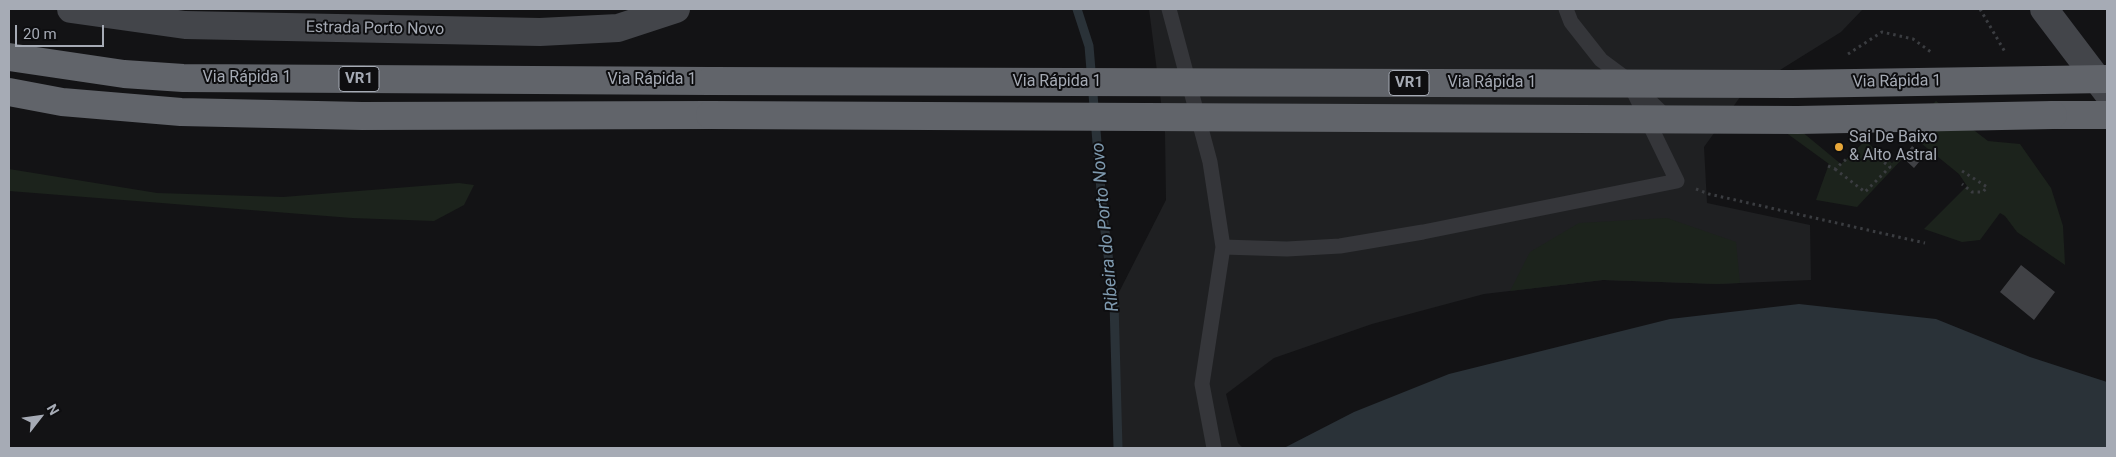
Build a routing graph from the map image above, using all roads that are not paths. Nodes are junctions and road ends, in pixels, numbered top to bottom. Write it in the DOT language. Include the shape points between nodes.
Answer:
graph roads {
  1 [pos="71,9"];
  2 [pos="676,9"];
  3 [pos="1169,9"];
  4 [pos="1566,9"];
  5 [pos="2044,9"];
  6 [pos="9,57"];
  7 [pos="2107,79"];
  8 [pos="1628,80"];
  9 [pos="9,92"];
  10 [pos="2107,92"];
  11 [pos="2107,115"];
  12 [pos="1756,134"];
  13 [pos="1223,247"];
  14 [pos="1214,448"];
  1 -- 2 [label="main road, Estrada Porto Novo" via="185,25 540,32 618,28"];
  3 -- 13 [label="lane" via="1210,162"];
  4 -- 8 [label="lane" via="1601,60"];
  5 -- 10 [label="main road"];
  6 -- 7 [label="highway, Via Rápida 1 / VR1, bridge" via="124,74 183,78 1792,84"];
  8 -- 12 [label="lane" via="1664,115 1708,115 1748,128"];
  8 -- 13 [label="lane" via="1677,182 1340,246 1286,249"];
  9 -- 11 [label="highway, VR1, bridge" via="62,102 181,112 362,116 1798,120"];
  13 -- 14 [label="lane" via="1202,384"];
}
